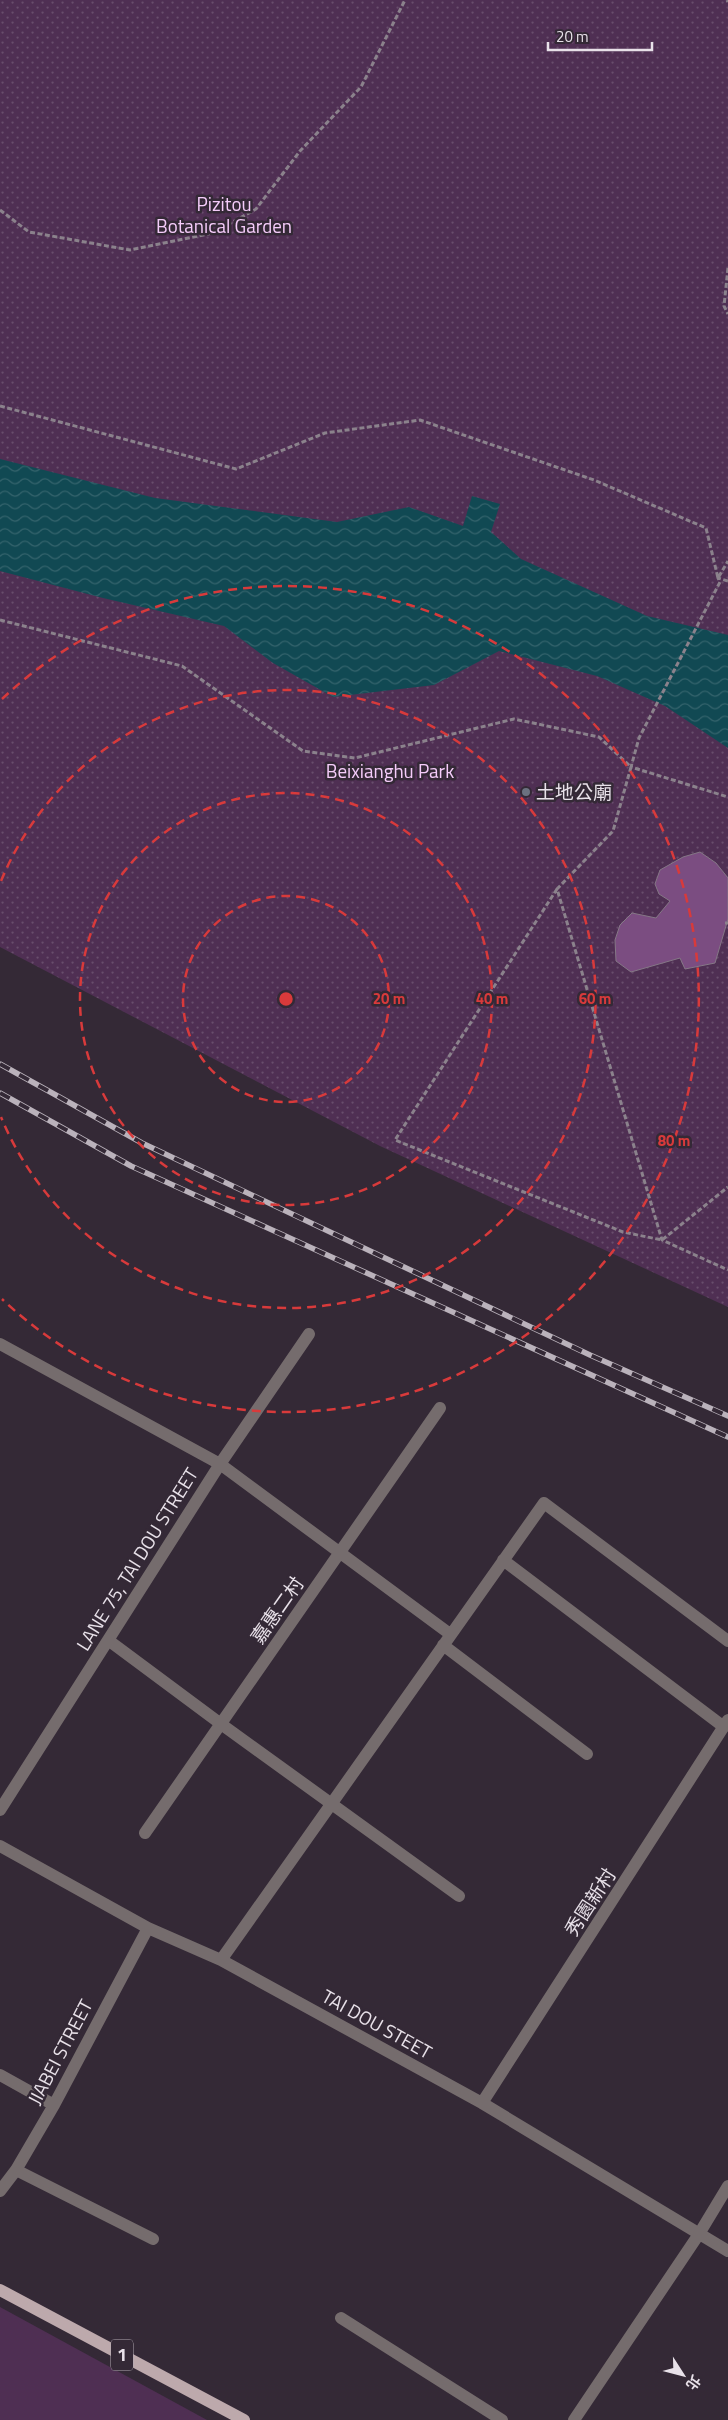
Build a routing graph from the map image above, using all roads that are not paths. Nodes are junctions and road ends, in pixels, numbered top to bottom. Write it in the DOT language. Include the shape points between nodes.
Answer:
graph roads {
  1 [pos="309,1334"];
  2 [pos="1,1347"];
  3 [pos="440,1408"];
  4 [pos="220,1464"];
  5 [pos="339,1554"];
  6 [pos="503,1560"];
  7 [pos="450,1634"];
  8 [pos="108,1640"];
  9 [pos="728,1641"];
  10 [pos="442,1645"];
  11 [pos="221,1724"];
  12 [pos="726,1724"];
  13 [pos="587,1754"];
  14 [pos="330,1802"];
  15 [pos="0,1810"];
  16 [pos="145,1833"];
  17 [pos="0,1846"];
  18 [pos="459,1896"];
  19 [pos="148,1928"];
  20 [pos="221,1960"];
  21 [pos="0,2075"];
  22 [pos="482,2103"];
  23 [pos="54,2105"];
  24 [pos="16,2170"];
  25 [pos="728,2186"];
  26 [pos="0,2191"];
  27 [pos="699,2234"];
  28 [pos="153,2238"];
  29 [pos="728,2251"];
  30 [pos="0,2290"];
  31 [pos="341,2318"];
  32 [pos="244,2420"];
  33 [pos="502,2420"];
  34 [pos="574,2420"];
  1 -- 4 [label="street"];
  2 -- 4 [label="street, LANE 75, TAI DOU STREET"];
  3 -- 5 [label="street, 嘉惠二村"];
  4 -- 5 [label="street"];
  4 -- 8 [label="street, LANE 75, TAI DOU STREET"];
  5 -- 7 [label="street"];
  5 -- 11 [label="street, 嘉惠二村"];
  6 -- 7 [label="street"];
  6 -- 9 [label="street" via="544,1503"];
  6 -- 12 [label="street"];
  7 -- 10 [label="street"];
  8 -- 11 [label="street"];
  8 -- 15 [label="street, LANE 75, TAI DOU STREET"];
  10 -- 13 [label="street"];
  10 -- 14 [label="street"];
  11 -- 14 [label="street"];
  11 -- 16 [label="street, 嘉惠二村"];
  12 -- 22 [label="street, 秀園新村"];
  14 -- 18 [label="street"];
  14 -- 20 [label="street"];
  17 -- 19 [label="street, TAI DOU STEET"];
  19 -- 20 [label="street, TAI DOU STEET"];
  19 -- 23 [label="street, JIABEI STREET"];
  20 -- 22 [label="street, TAI DOU STEET"];
  21 -- 23 [label="street"];
  22 -- 27 [label="street, TAI DOU STEET"];
  23 -- 24 [label="street, JIABEI STREET"];
  24 -- 26 [label="street, JIABEI STREET"];
  24 -- 28 [label="street"];
  25 -- 27 [label="street"];
  27 -- 29 [label="street, TAI DOU STEET"];
  27 -- 34 [label="street"];
  30 -- 32 [label="main road, 1"];
  31 -- 33 [label="street"];
}
